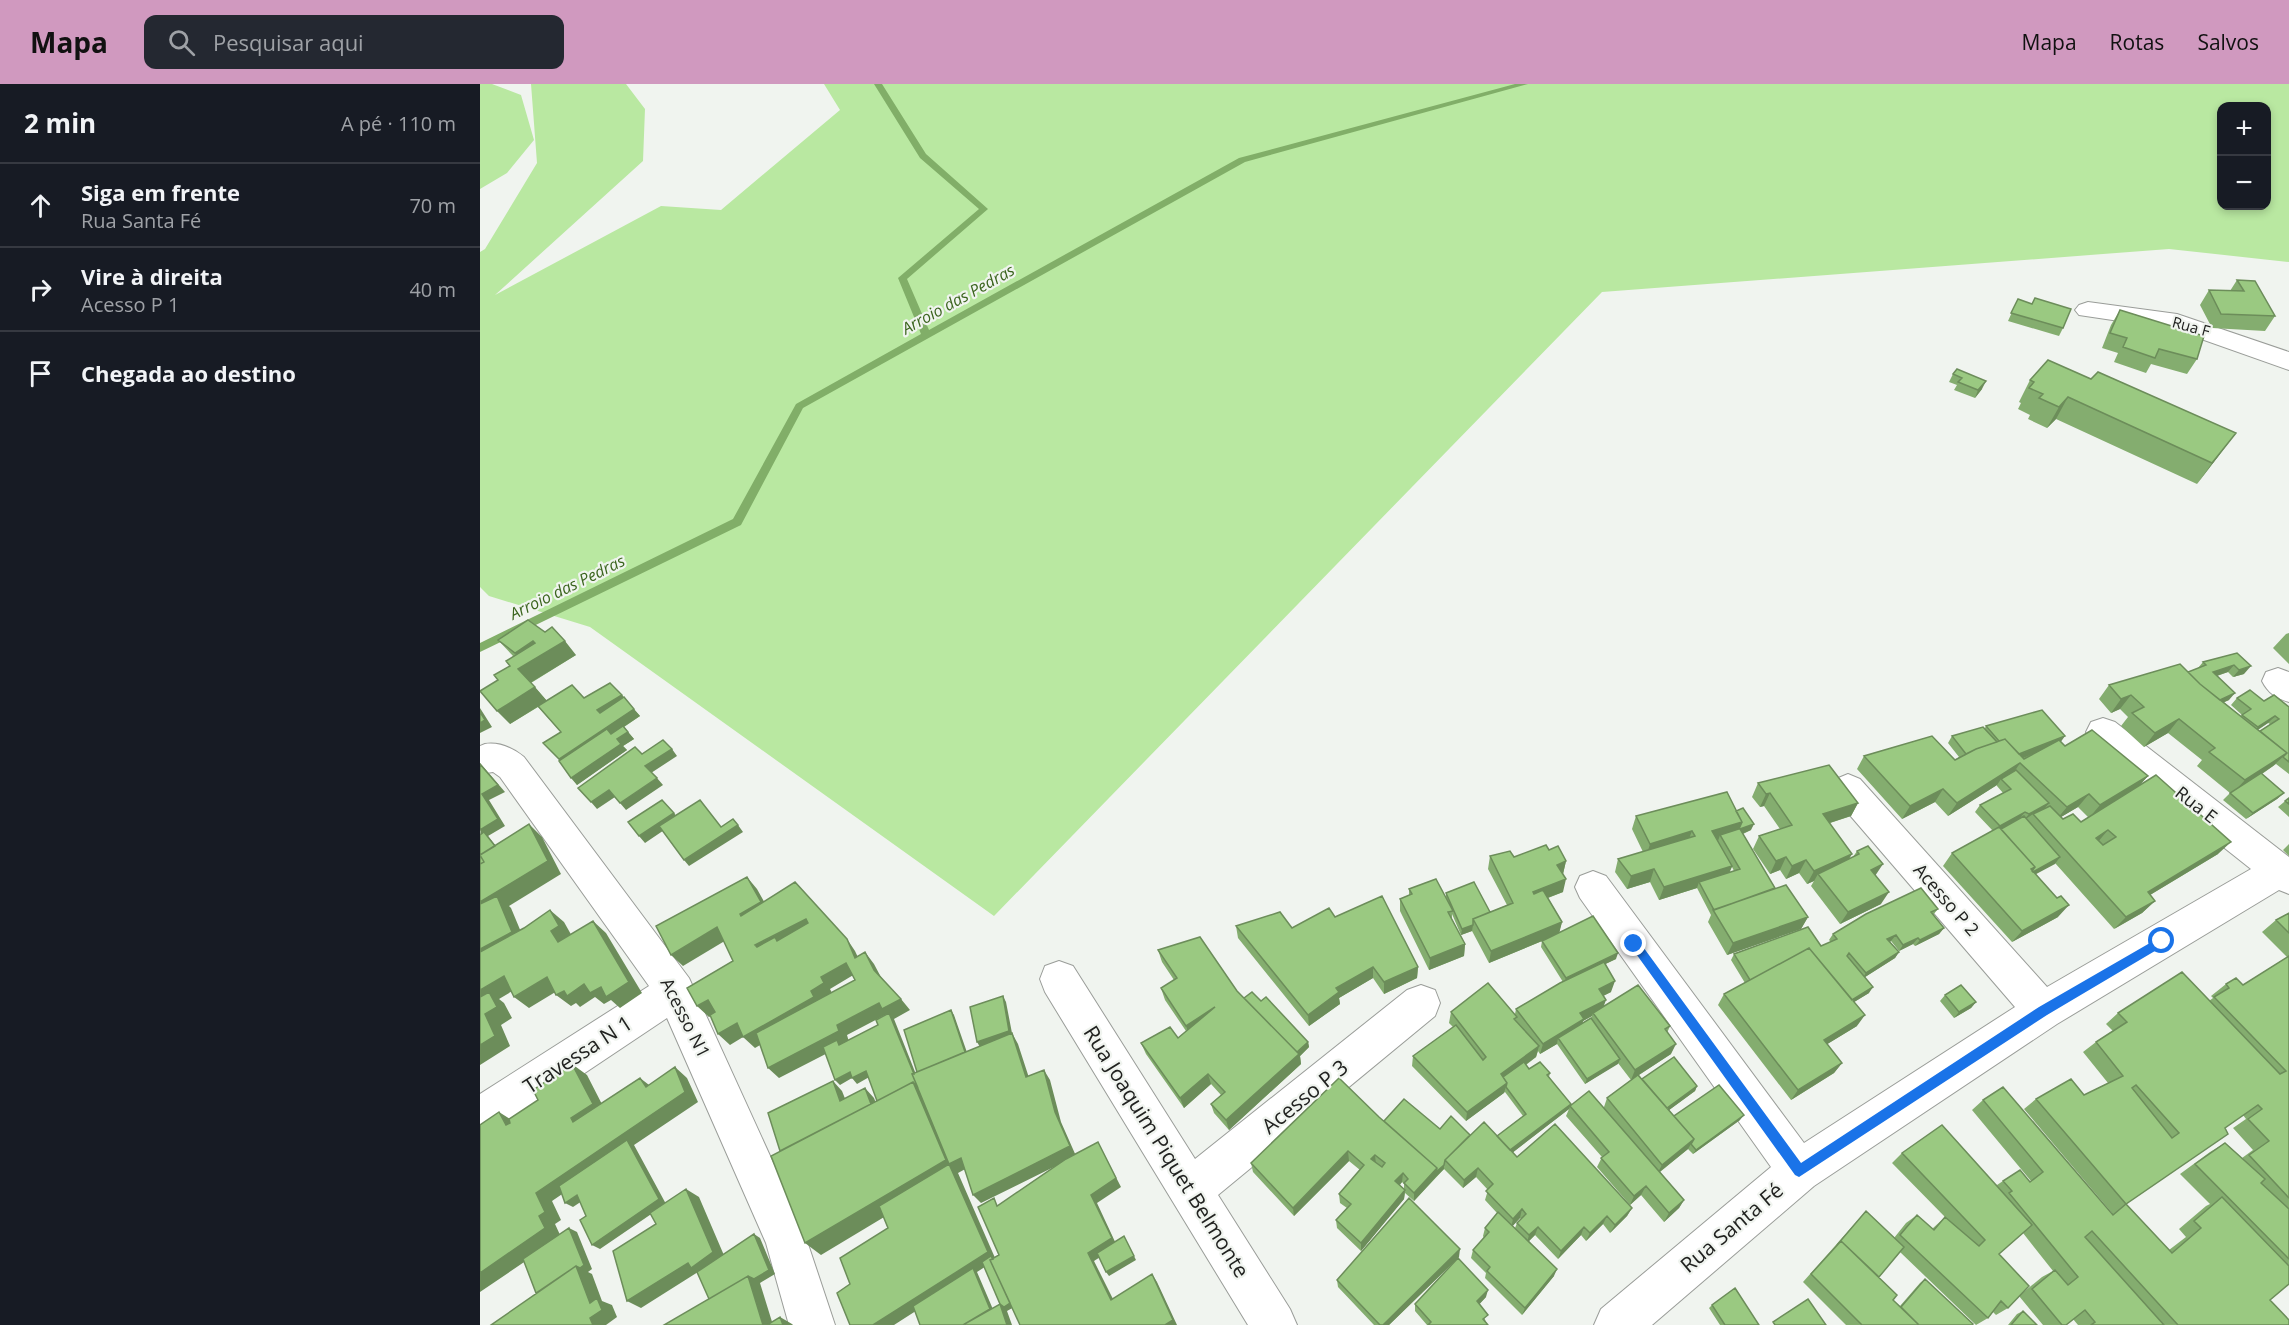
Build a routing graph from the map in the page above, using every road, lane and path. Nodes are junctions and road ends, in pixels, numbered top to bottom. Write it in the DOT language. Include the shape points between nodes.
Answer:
graph roads {
  1 [pos="2088,310"];
  2 [pos="2289,362"];
  3 [pos="2103,732"];
  4 [pos="484,758"];
  5 [pos="1848,789"];
  6 [pos="2284,875"];
  7 [pos="1593,887"];
  8 [pos="1059,979"];
  9 [pos="675,991"];
  10 [pos="1421,1003"];
  11 [pos="2043,1011"];
  12 [pos="480,1118"];
  13 [pos="1799,1171"];
  14 [pos="1190,1190"];
  15 [pos="812,1325"];
  16 [pos="1274,1325"];
  17 [pos="1617,1325"];
  1 -- 2 [label="street, Rua F" via="2177,322"];
  3 -- 6 [label="street, Rua E"];
  4 -- 9 [label="street, Acesso N1" via="502,759 512,767"];
  5 -- 11 [label="street, Acesso P 2"];
  6 -- 11 [label="street, Rua Santa Fé"];
  7 -- 13 [label="street"];
  8 -- 14 [label="street, Rua Joaquim Piquet Belmonte"];
  9 -- 12 [label="street, Travessa N 1"];
  9 -- 15 [label="street, Acesso N1" via="787,1241"];
  10 -- 14 [label="street, Acesso P 3"];
  11 -- 13 [label="street, Rua Santa Fé"];
  13 -- 17 [label="street, Rua Santa Fé"];
  14 -- 16 [label="street, Rua Joaquim Piquet Belmonte"];
}
